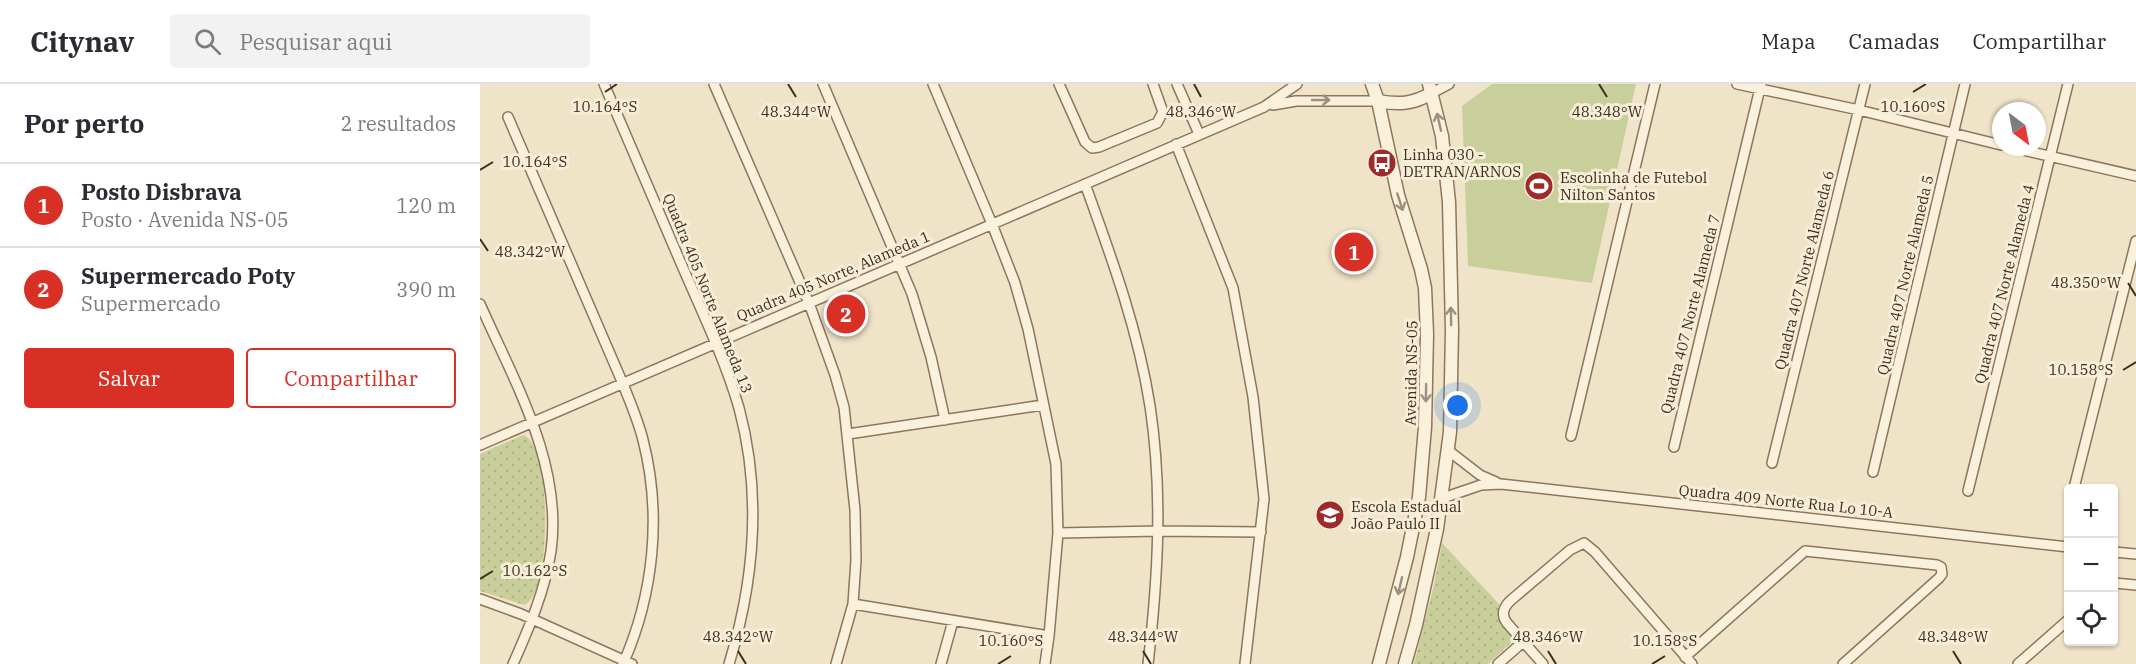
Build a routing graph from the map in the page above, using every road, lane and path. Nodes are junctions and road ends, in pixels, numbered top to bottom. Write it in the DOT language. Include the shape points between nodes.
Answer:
graph roads {
  1 [pos="603,84"];
  2 [pos="714,84"];
  3 [pos="823,84"];
  4 [pos="933,84"];
  5 [pos="1059,84"];
  6 [pos="1153,84"];
  7 [pos="1177,84"];
  8 [pos="1297,84"];
  9 [pos="1372,84"];
  10 [pos="1449,84"];
  11 [pos="1655,84"];
  12 [pos="1737,84"];
  13 [pos="1865,84"];
  14 [pos="1965,84"];
  15 [pos="2068,84"];
  16 [pos="1761,86"];
  17 [pos="1431,89"];
  18 [pos="1378,101"];
  19 [pos="1264,107"];
  20 [pos="1859,110"];
  21 [pos="508,117"];
  22 [pos="1199,134"];
  23 [pos="1954,134"];
  24 [pos="1992,143"];
  25 [pos="1176,144"];
  26 [pos="2046,156"];
  27 [pos="2050,157"];
  28 [pos="2136,176"];
  29 [pos="1084,184"];
  30 [pos="992,224"];
  31 [pos="2136,241"];
  32 [pos="900,264"];
  33 [pos="809,303"];
  34 [pos="480,304"];
  35 [pos="716,344"];
  36 [pos="623,384"];
  37 [pos="1043,405"];
  38 [pos="945,420"];
  39 [pos="532,423"];
  40 [pos="848,434"];
  41 [pos="1571,436"];
  42 [pos="480,445"];
  43 [pos="1674,447"];
  44 [pos="1449,451"];
  45 [pos="1772,462"];
  46 [pos="1873,472"];
  47 [pos="1501,484"];
  48 [pos="2075,484"];
  49 [pos="1968,491"];
  50 [pos="1443,498"];
  51 [pos="1159,531"];
  52 [pos="1261,532"];
  53 [pos="1058,533"];
  54 [pos="2064,547"];
  55 [pos="2118,553"];
  56 [pos="2136,555"];
  57 [pos="2118,583"];
  58 [pos="2136,585"];
  59 [pos="480,599"];
  60 [pos="853,604"];
  61 [pos="533,620"];
  62 [pos="953,621"];
  63 [pos="2064,624"];
  64 [pos="1049,636"];
  65 [pos="1523,642"];
  66 [pos="1688,660"];
  67 [pos="627,663"];
  68 [pos="1846,663"];
  69 [pos="513,664"];
  70 [pos="729,664"];
  71 [pos="836,664"];
  72 [pos="941,664"];
  73 [pos="1045,664"];
  74 [pos="1148,664"];
  75 [pos="1245,664"];
  76 [pos="1379,664"];
  77 [pos="1404,664"];
  78 [pos="1498,664"];
  79 [pos="1543,664"];
  80 [pos="2018,664"];
  1 -- 35 [label="street, Quadra 405 Norte Alameda 13"];
  2 -- 33 [label="street"];
  3 -- 32 [label="street"];
  4 -- 30 [label="street"];
  5 -- 6 [label="street" via="1085,142 1092,148 1157,123 1163,112"];
  7 -- 22 [label="street"];
  8 -- 19 [label="street"];
  9 -- 18 [label="street, Avenida NS-05"];
  10 -- 17 [label="street"];
  11 -- 41 [label="street"];
  12 -- 16 [label="street"];
  13 -- 20 [label="street, Quadra 407 Norte Alameda 6"];
  14 -- 23 [label="street, Quadra 407 Norte Alameda 5"];
  15 -- 27 [label="street, Quadra 407 Norte Alameda 4"];
  16 -- 20 [label="street"];
  16 -- 43 [label="street, Quadra 407 Norte Alameda 7"];
  17 -- 18 [label="street" via="1407,104"];
  44 -- 17 [label="street, one-way" via="1449,202 1444,147"];
  19 -- 18 [label="street, one-way" via="1296,101"];
  18 -- 76 [label="street, Avenida NS-05, one-way" via="1398,195 1425,288 1427,334 1419,496"];
  19 -- 22 [label="street, Quadra 405 Norte, Alameda 1"];
  20 -- 23 [label="street"];
  20 -- 45 [label="street, Quadra 407 Norte Alameda 6"];
  21 -- 36 [label="street"];
  22 -- 25 [label="street, Quadra 405 Norte, Alameda 1"];
  23 -- 24 [label="street"];
  23 -- 46 [label="street, Quadra 407 Norte Alameda 5"];
  25 -- 29 [label="street, Quadra 405 Norte, Alameda 1"];
  25 -- 52 [label="street" via="1233,288 1253,397 1264,499"];
  26 -- 27 [label="street"];
  27 -- 28 [label="street"];
  27 -- 49 [label="street, Quadra 407 Norte Alameda 4"];
  29 -- 30 [label="street, Quadra 405 Norte, Alameda 1"];
  29 -- 51 [label="street" via="1118,274 1140,356 1150,407"];
  30 -- 32 [label="street, Quadra 405 Norte, Alameda 1"];
  30 -- 37 [label="street" via="1028,329"];
  31 -- 48 [label="street"];
  32 -- 33 [label="street, Quadra 405 Norte, Alameda 1"];
  32 -- 38 [label="street" via="921,322"];
  33 -- 35 [label="street, Quadra 405 Norte, Alameda 1"];
  33 -- 40 [label="street" via="836,375"];
  34 -- 39 [label="street"];
  35 -- 36 [label="street, Quadra 405 Norte, Alameda 1"];
  35 -- 70 [label="street, Quadra 405 Norte Alameda 13" via="742,420 753,501 749,585"];
  36 -- 39 [label="street, Quadra 405 Norte, Alameda 1"];
  36 -- 67 [label="street" via="645,448 653,526 647,588"];
  37 -- 38 [label="street"];
  37 -- 53 [label="street" via="1056,464"];
  38 -- 40 [label="street"];
  39 -- 42 [label="street, Quadra 405 Norte, Alameda 1"];
  39 -- 61 [label="street" via="548,477 552,521 549,564"];
  40 -- 60 [label="street" via="855,510"];
  44 -- 47 [label="street, Quadra 409 Norte Rua Lo 10-A" via="1480,475"];
  44 -- 50 [label="street"];
  47 -- 50 [label="street, Quadra 409 Norte Rua Lo 10-A" via="1481,485"];
  47 -- 54 [label="street, Quadra 409 Norte Rua Lo 10-A"];
  50 -- 77 [label="street"];
  51 -- 52 [label="street"];
  51 -- 53 [label="street"];
  51 -- 74 [label="street"];
  52 -- 75 [label="street"];
  53 -- 64 [label="street"];
  55 -- 56 [label="street"];
  57 -- 58 [label="street"];
  59 -- 61 [label="street"];
  60 -- 62 [label="street"];
  60 -- 71 [label="street"];
  61 -- 67 [label="street"];
  61 -- 69 [label="street"];
  62 -- 64 [label="street"];
  62 -- 72 [label="street"];
  63 -- 80 [label="street"];
  64 -- 73 [label="street"];
  65 -- 66 [label="street" via="1507,623 1504,609 1570,549 1584,543"];
  65 -- 78 [label="street"];
  65 -- 79 [label="street"];
  66 -- 68 [label="street" via="1805,551 1941,567 1941,576"];
}
